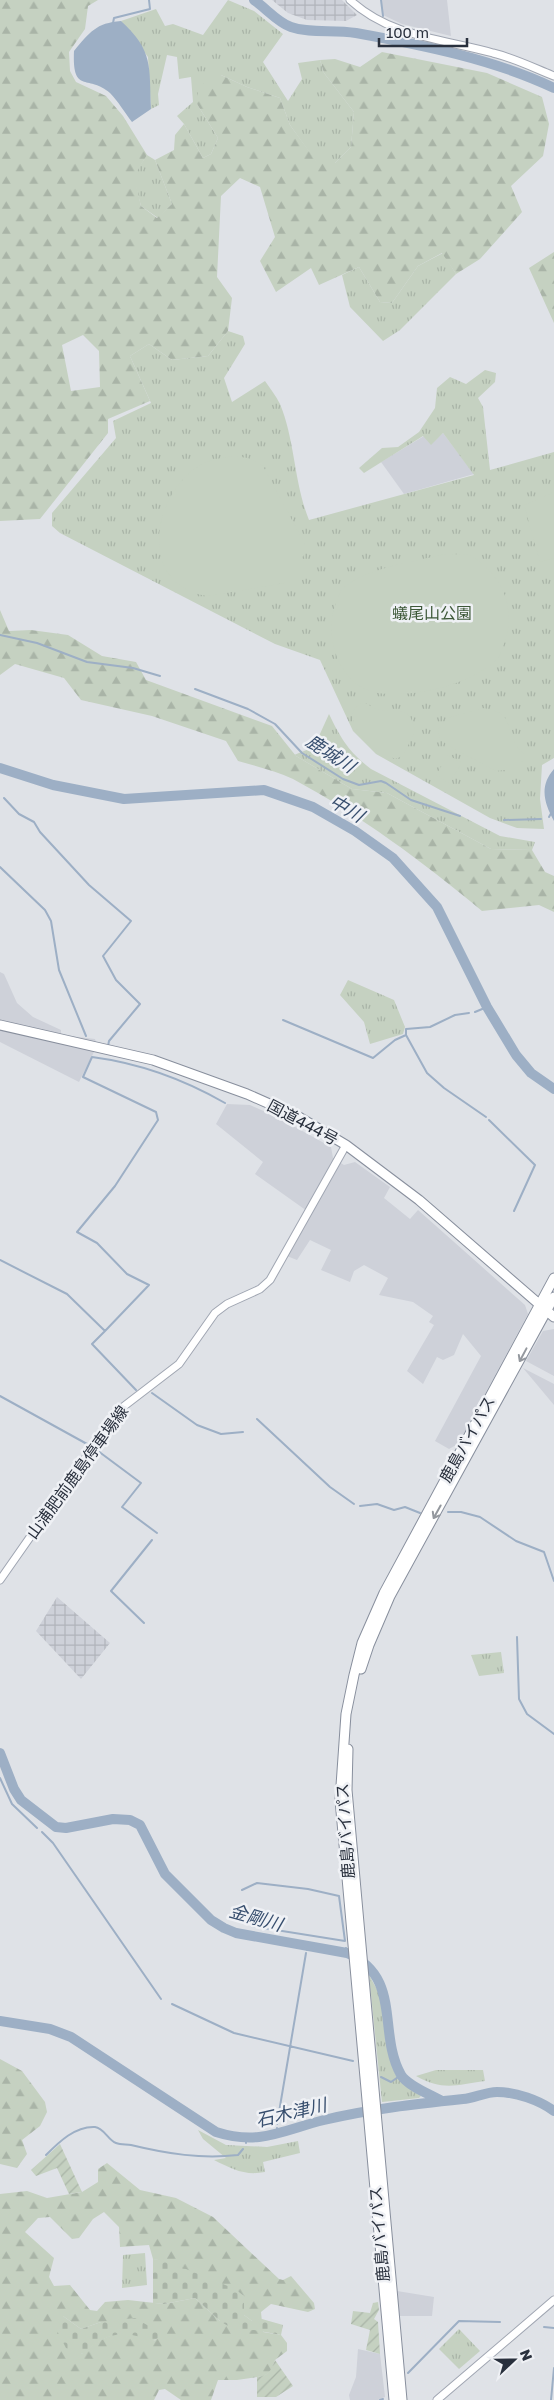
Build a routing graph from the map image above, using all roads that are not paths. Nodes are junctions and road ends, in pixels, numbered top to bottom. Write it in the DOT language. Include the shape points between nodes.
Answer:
graph roads {
  1 [pos="350,0"];
  2 [pos="554,76"];
  3 [pos="0,1025"];
  4 [pos="346,1145"];
  5 [pos="554,1278"];
  6 [pos="554,1297"];
  7 [pos="539,1306"];
  8 [pos="550,1315"];
  9 [pos="0,1580"];
  10 [pos="358,1952"];
  11 [pos="371,2098"];
  12 [pos="372,2120"];
  13 [pos="554,2300"];
  14 [pos="394,2400"];
  15 [pos="402,2400"];
  16 [pos="437,2400"];
  1 -- 2 [label="main road" via="360,10 390,27 495,53"];
  3 -- 4 [label="highway, 国道444号" via="153,1060 248,1094 299,1117"];
  4 -- 7 [label="highway, 国道444号" via="419,1200"];
  4 -- 9 [label="main road, 山浦肥前鹿島停車場線" via="270,1280 260,1289 215,1313 179,1364 119,1410"];
  5 -- 7 [label="highway, 鹿島バイパス"];
  6 -- 8 [label="highway, 鹿島バイパス"];
  7 -- 8 [label="highway, 国道444号"];
  7 -- 10 [label="highway, 鹿島バイパス" via="384,1593 362,1643 346,1714 340,1790"];
  8 -- 10 [label="highway, 鹿島バイパス, one-way" via="390,1596 358,1678 348,1744 347,1790"];
  10 -- 11 [label="highway, 鹿島バイパス" via="363,1974"];
  10 -- 11 [label="highway, 鹿島バイパス" via="355,1964"];
  11 -- 12 [label="highway, 鹿島バイパス"];
  12 -- 14 [label="highway, 鹿島バイパス"];
  12 -- 15 [label="highway, 鹿島バイパス"];
  13 -- 16 [label="main road"];
}
